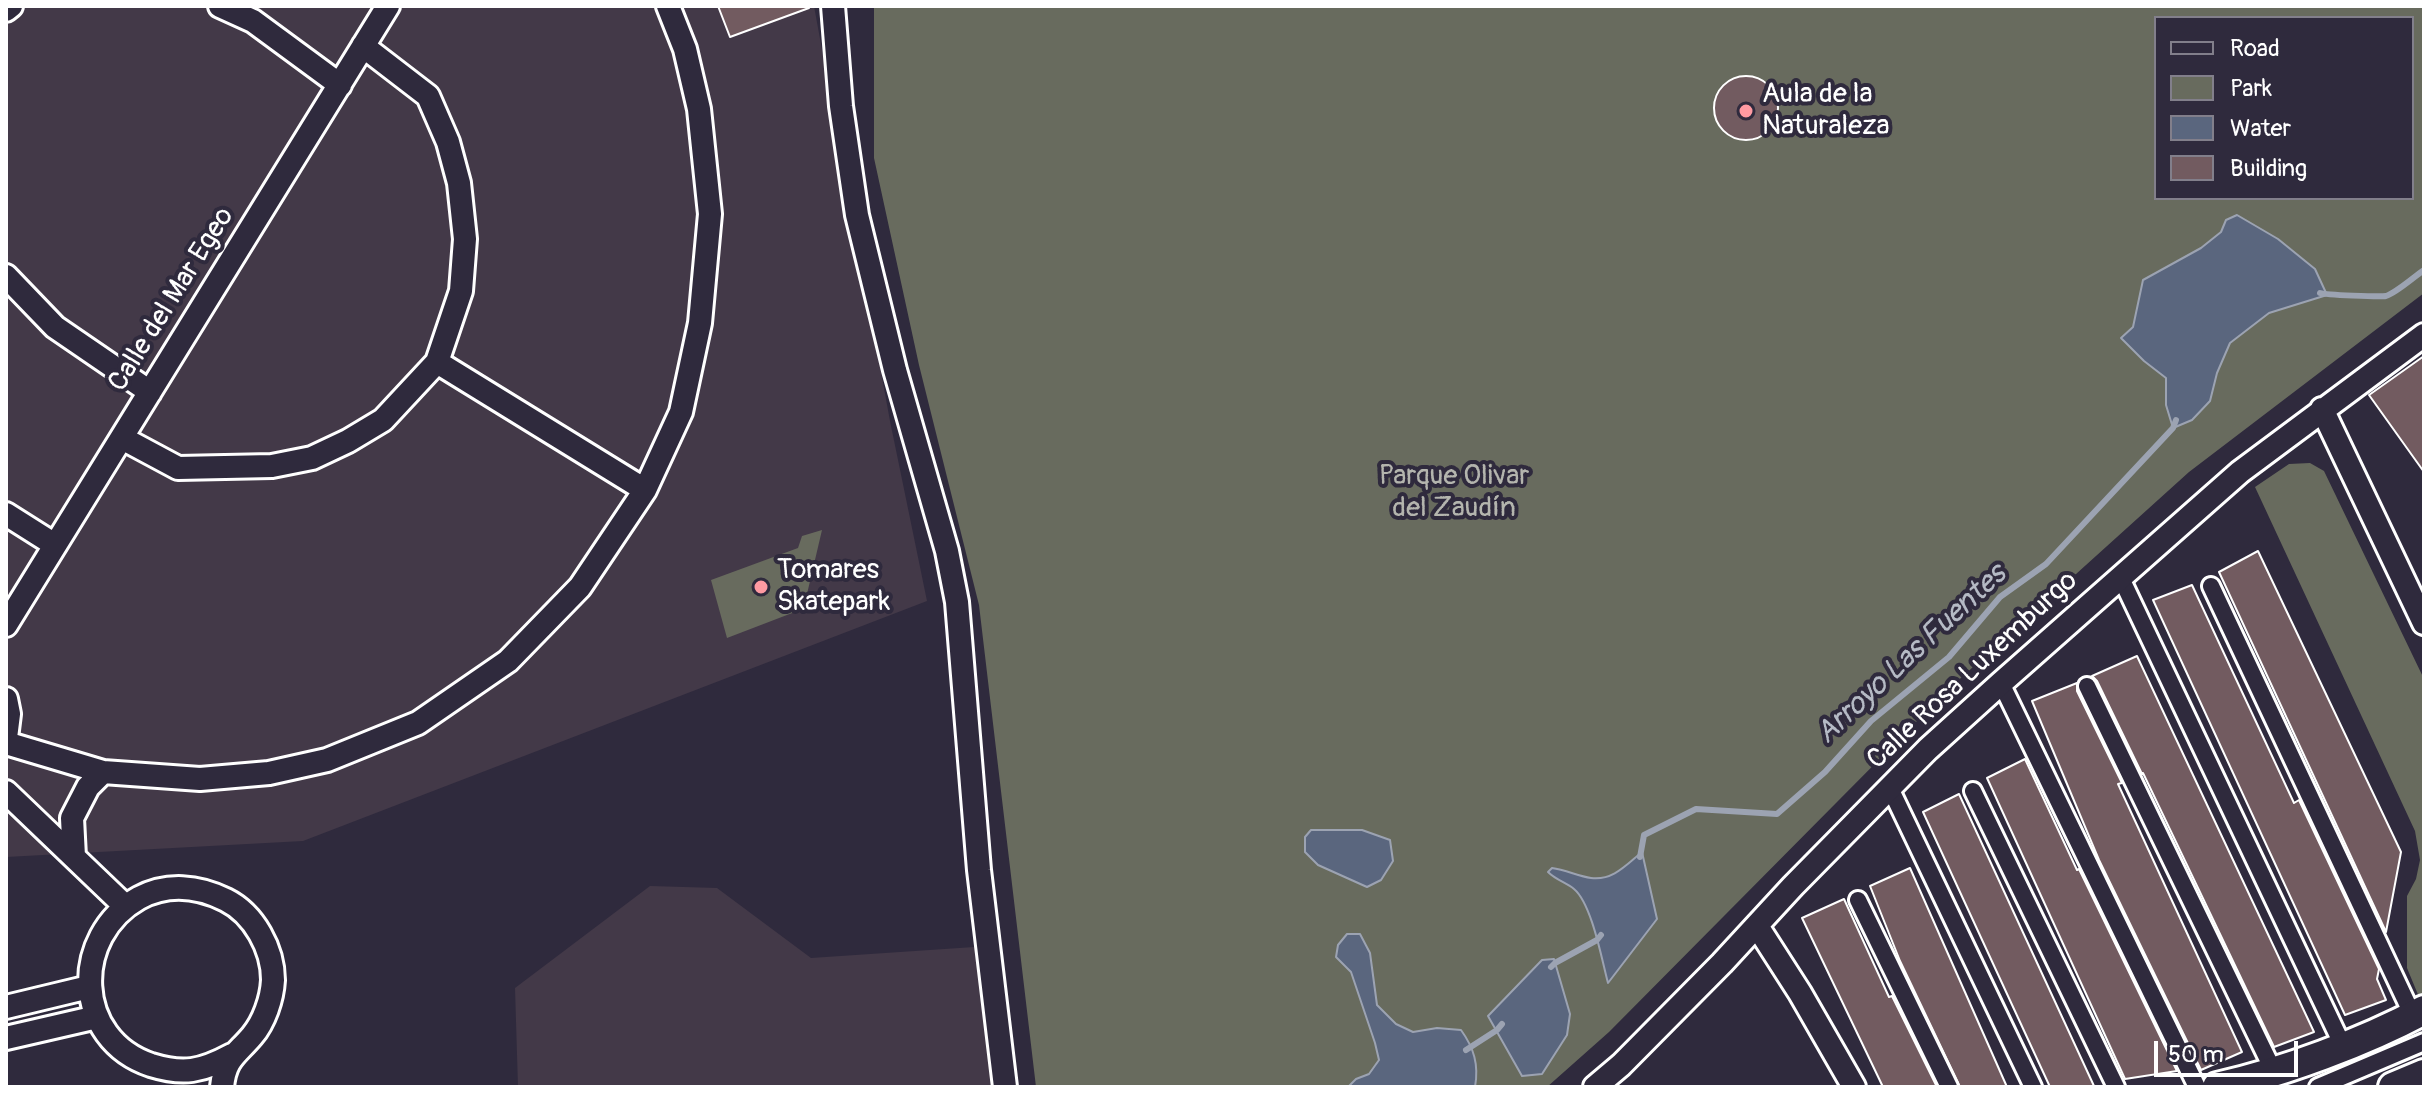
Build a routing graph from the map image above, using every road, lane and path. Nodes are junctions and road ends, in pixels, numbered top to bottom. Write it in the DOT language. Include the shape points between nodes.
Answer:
graph roads {
  1 [pos="11,6"];
  2 [pos="220,6"];
  3 [pos="388,6"];
  4 [pos="668,6"];
  5 [pos="833,6"];
  6 [pos="6,10"];
  7 [pos="363,46"];
  8 [pos="340,85"];
  9 [pos="6,276"];
  10 [pos="2424,335"];
  11 [pos="437,362"];
  12 [pos="150,392"];
  13 [pos="2322,409"];
  14 [pos="122,438"];
  15 [pos="645,490"];
  16 [pos="6,514"];
  17 [pos="55,545"];
  18 [pos="2120,576"];
  19 [pos="2211,586"];
  20 [pos="2424,623"];
  21 [pos="6,625"];
  22 [pos="2001,683"];
  23 [pos="2087,686"];
  24 [pos="6,699"];
  25 [pos="6,740"];
  26 [pos="103,772"];
  27 [pos="1890,788"];
  28 [pos="1973,791"];
  29 [pos="6,792"];
  30 [pos="74,857"];
  31 [pos="1858,900"];
  32 [pos="125,906"];
  33 [pos="1757,926"];
  34 [pos="89,987"];
  35 [pos="6,1007"];
  36 [pos="2418,1013"];
  37 [pos="97,1017"];
  38 [pos="6,1038"];
  39 [pos="2424,1042"];
  40 [pos="2343,1046"];
  41 [pos="232,1055"];
  42 [pos="2274,1072"];
  43 [pos="2424,1074"];
  44 [pos="173,1078"];
  45 [pos="222,1087"];
  46 [pos="1005,1087"];
  47 [pos="1595,1087"];
  48 [pos="1854,1087"];
  49 [pos="1949,1087"];
  50 [pos="2033,1087"];
  51 [pos="2116,1087"];
  52 [pos="2197,1087"];
  53 [pos="2217,1087"];
  54 [pos="2318,1087"];
  55 [pos="2393,1087"];
  1 -- 6 [label="street"];
  2 -- 8 [label="street" via="253,21"];
  3 -- 7 [label="street, Calle del Mar Egeo"];
  4 -- 15 [label="street" via="699,109 710,214 700,323 681,412"];
  5 -- 46 [label="street" via="857,215 957,602 979,870"];
  7 -- 8 [label="street, Calle del Mar Egeo"];
  7 -- 11 [label="street" via="428,96 459,183 465,239 461,291"];
  8 -- 12 [label="street, Calle del Mar Egeo"];
  9 -- 12 [label="street" via="55,327"];
  10 -- 13 [label="street, Calle Rosa Luxemburgo"];
  11 -- 14 [label="street" via="383,420 312,458 272,466 178,468"];
  11 -- 15 [label="street"];
  12 -- 14 [label="street, Calle del Mar Egeo"];
  13 -- 18 [label="street, Calle Rosa Luxemburgo"];
  13 -- 20 [label="street"];
  14 -- 17 [label="street, Calle del Mar Egeo"];
  15 -- 26 [label="street" via="580,587 529,640 508,661 418,723 327,760 269,773 200,779"];
  16 -- 17 [label="street"];
  17 -- 21 [label="street, Calle del Mar Egeo"];
  18 -- 22 [label="street, Calle Rosa Luxemburgo"];
  18 -- 40 [label="street"];
  19 -- 36 [label="street"];
  22 -- 27 [label="street, Calle Rosa Luxemburgo"];
  22 -- 52 [label="street"];
  23 -- 42 [label="street"];
  24 -- 25 [label="street"];
  25 -- 26 [label="street"];
  26 -- 30 [label="street" via="88,787 72,818"];
  27 -- 33 [label="street, Calle Rosa Luxemburgo"];
  27 -- 50 [label="street"];
  28 -- 51 [label="street"];
  29 -- 30 [label="street"];
  30 -- 32 [label="street"];
  31 -- 49 [label="street"];
  32 -- 34 [label="street" via="104,929 92,956"];
  32 -- 41 [label="street" via="151,892 180,887 209,891 235,904 255,925 268,951 273,980 267,1009 253,1035"];
  33 -- 47 [label="street, Calle Rosa Luxemburgo"];
  33 -- 48 [label="street"];
  34 -- 35 [label="street"];
  34 -- 37 [label="street"];
  36 -- 40 [label="street"];
  37 -- 38 [label="street"];
  37 -- 44 [label="street" via="114,1042"];
  39 -- 54 [label="street"];
  40 -- 42 [label="street"];
  41 -- 44 [label="street"];
  41 -- 45 [label="street"];
  42 -- 53 [label="street"];
  43 -- 55 [label="street"];
}
